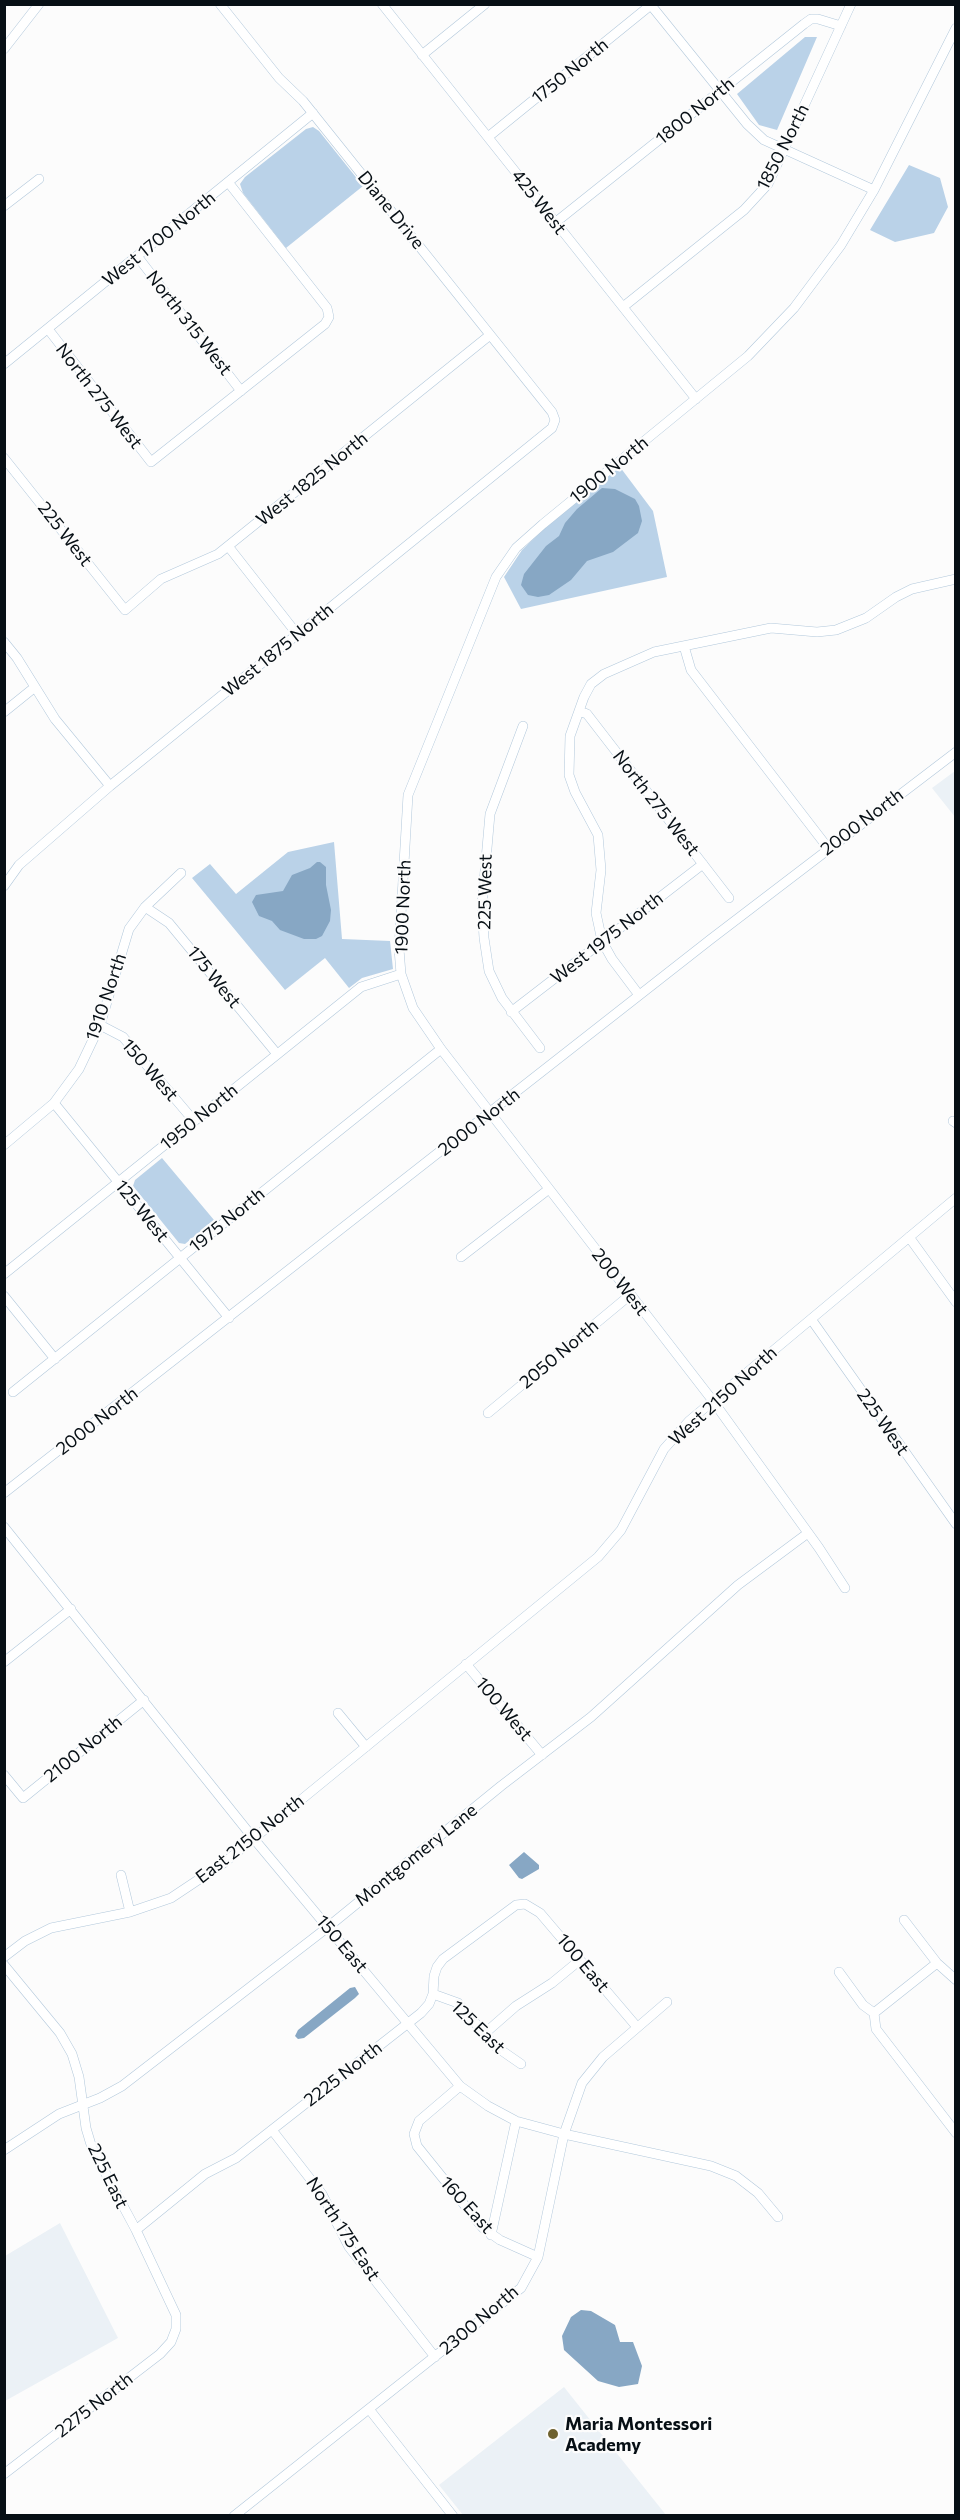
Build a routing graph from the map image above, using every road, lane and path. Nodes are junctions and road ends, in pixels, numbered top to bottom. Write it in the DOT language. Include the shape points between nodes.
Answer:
graph roads {
  1 [pos="39,4"];
  2 [pos="220,4"];
  3 [pos="382,4"];
  4 [pos="485,4"];
  5 [pos="851,4"];
  6 [pos="651,5"];
  7 [pos="841,26"];
  8 [pos="956,28"];
  9 [pos="4,49"];
  10 [pos="422,55"];
  11 [pos="720,91"];
  12 [pos="313,113"];
  13 [pos="488,137"];
  14 [pos="785,150"];
  15 [pos="39,179"];
  16 [pos="228,182"];
  17 [pos="874,190"];
  18 [pos="4,206"];
  19 [pos="556,222"];
  20 [pos="137,256"];
  21 [pos="623,307"];
  22 [pos="48,329"];
  23 [pos="490,335"];
  24 [pos="4,364"];
  25 [pos="241,391"];
  26 [pos="696,399"];
  27 [pos="555,420"];
  28 [pos="4,458"];
  29 [pos="228,546"];
  30 [pos="956,579"];
  31 [pos="125,610"];
  32 [pos="297,634"];
  33 [pos="4,642"];
  34 [pos="684,646"];
  35 [pos="35,687"];
  36 [pos="579,711"];
  37 [pos="4,712"];
  38 [pos="523,726"];
  39 [pos="956,752"];
  40 [pos="110,786"];
  41 [pos="828,848"];
  42 [pos="703,864"];
  43 [pos="181,873"];
  44 [pos="4,886"];
  45 [pos="729,898"];
  46 [pos="145,907"];
  47 [pos="603,941"];
  48 [pos="401,974"];
  49 [pos="639,995"];
  50 [pos="511,1012"];
  51 [pos="100,1025"];
  52 [pos="540,1048"];
  53 [pos="441,1049"];
  54 [pos="277,1054"];
  55 [pos="54,1103"];
  56 [pos="491,1113"];
  57 [pos="194,1121"];
  58 [pos="4,1145"];
  59 [pos="118,1182"];
  60 [pos="549,1189"];
  61 [pos="956,1198"];
  62 [pos="909,1237"];
  63 [pos="461,1257"];
  64 [pos="180,1258"];
  65 [pos="4,1274"];
  66 [pos="630,1295"];
  67 [pos="4,1296"];
  68 [pos="956,1302"];
  69 [pos="229,1318"];
  70 [pos="811,1319"];
  71 [pos="55,1359"];
  72 [pos="13,1392"];
  73 [pos="713,1401"];
  74 [pos="488,1413"];
  75 [pos="4,1494"];
  76 [pos="956,1524"];
  77 [pos="4,1527"];
  78 [pos="808,1533"];
  79 [pos="845,1588"];
  80 [pos="71,1609"];
  81 [pos="4,1662"];
  82 [pos="466,1664"];
  83 [pos="144,1700"];
  84 [pos="338,1713"];
  85 [pos="366,1747"];
  86 [pos="542,1755"];
  87 [pos="4,1775"];
  88 [pos="254,1839"];
  89 [pos="121,1875"];
  90 [pos="525,1904"];
  91 [pos="130,1912"];
  92 [pos="904,1920"];
  93 [pos="328,1927"];
  94 [pos="4,1957"];
  95 [pos="580,1960"];
  96 [pos="937,1963"];
  97 [pos="4,1965"];
  98 [pos="839,1972"];
  99 [pos="956,1980"];
  100 [pos="433,1994"];
  101 [pos="667,2002"];
  102 [pos="874,2013"];
  103 [pos="408,2023"];
  104 [pos="637,2027"];
  105 [pos="484,2034"];
  106 [pos="521,2064"];
  107 [pos="460,2086"];
  108 [pos="83,2104"];
  109 [pos="516,2121"];
  110 [pos="272,2130"];
  111 [pos="956,2133"];
  112 [pos="564,2134"];
  113 [pos="4,2150"];
  114 [pos="778,2217"];
  115 [pos="136,2230"];
  116 [pos="491,2235"];
  117 [pos="538,2257"];
  118 [pos="176,2329"];
  119 [pos="435,2357"];
  120 [pos="369,2409"];
  121 [pos="4,2474"];
  122 [pos="234,2516"];
  123 [pos="453,2516"];
  1 -- 9 [label="street"];
  2 -- 12 [label="street, Diane Drive" via="279,78"];
  3 -- 10 [label="street, 425 West"];
  4 -- 10 [label="street"];
  5 -- 7 [label="street, 1850 North"];
  6 -- 11 [label="street"];
  6 -- 13 [label="street, 1750 North"];
  7 -- 11 [label="street, 1800 North" via="818,19 804,24"];
  7 -- 14 [label="street, 1850 North"];
  8 -- 17 [label="street, 1900 North"];
  10 -- 13 [label="street, 425 West"];
  11 -- 14 [label="street" via="764,140"];
  11 -- 19 [label="street, 1800 North"];
  12 -- 16 [label="street, West 1700 North"];
  12 -- 23 [label="street, Diane Drive"];
  13 -- 19 [label="street, 425 West"];
  14 -- 17 [label="street"];
  14 -- 21 [label="street, 1850 North" via="757,198"];
  15 -- 18 [label="street"];
  16 -- 20 [label="street, West 1700 North"];
  16 -- 25 [label="street" via="327,308 329,317"];
  17 -- 26 [label="street, 1900 North" via="841,245 794,308 747,356"];
  19 -- 21 [label="street, 425 West"];
  20 -- 22 [label="street, West 1700 North"];
  20 -- 25 [label="street, North 315 West"];
  21 -- 26 [label="street, 425 West"];
  22 -- 24 [label="street, West 1700 North"];
  22 -- 25 [label="street, North 275 West" via="151,462"];
  23 -- 27 [label="street, Diane Drive"];
  23 -- 29 [label="street, West 1825 North"];
  26 -- 48 [label="street, 1900 North" via="516,548 496,577 408,795"];
  27 -- 32 [label="street, West 1875 North" via="552,428"];
  28 -- 31 [label="street, 225 West"];
  29 -- 31 [label="street, West 1825 North" via="160,579"];
  29 -- 32 [label="street"];
  30 -- 34 [label="street" via="912,589 866,618 836,630 771,628"];
  32 -- 40 [label="street, West 1875 North"];
  33 -- 35 [label="street"];
  34 -- 36 [label="street" via="654,652 604,674 591,684"];
  34 -- 41 [label="street" via="691,670"];
  35 -- 37 [label="street"];
  35 -- 40 [label="street" via="55,719"];
  36 -- 42 [label="street, North 275 West" via="587,714"];
  36 -- 47 [label="street" via="570,736 569,775 598,834 601,870 596,912"];
  38 -- 50 [label="street, 225 West" via="490,814 482,905 489,971"];
  39 -- 41 [label="street, 2000 North"];
  40 -- 44 [label="street, West 1875 North" via="19,865"];
  41 -- 49 [label="street, 2000 North"];
  42 -- 45 [label="street, North 275 West"];
  42 -- 47 [label="street, West 1975 North"];
  43 -- 46 [label="street, 1910 North"];
  46 -- 51 [label="street, 1910 North" via="129,929"];
  46 -- 54 [label="street, 175 West" via="169,923"];
  47 -- 49 [label="street"];
  47 -- 50 [label="street, West 1975 North"];
  48 -- 53 [label="street, 200 West" via="413,1008"];
  48 -- 54 [label="street, 1950 North" via="361,987"];
  49 -- 56 [label="street, 2000 North"];
  50 -- 52 [label="street, 225 West"];
  51 -- 55 [label="street, 1910 North" via="79,1069"];
  51 -- 57 [label="street, 150 West" via="123,1036"];
  53 -- 56 [label="street, 200 West"];
  53 -- 64 [label="street, 1975 North"];
  54 -- 57 [label="street, 1950 North"];
  55 -- 58 [label="street, 1910 North"];
  55 -- 59 [label="street, 125 West"];
  56 -- 60 [label="street, 200 West"];
  56 -- 69 [label="street, 2000 North"];
  57 -- 59 [label="street, 1950 North"];
  59 -- 64 [label="street, 125 West"];
  59 -- 65 [label="street, 1950 North"];
  60 -- 63 [label="street"];
  60 -- 66 [label="street, 200 West"];
  61 -- 62 [label="street, West 2150 North"];
  62 -- 68 [label="street"];
  62 -- 70 [label="street, West 2150 North"];
  64 -- 69 [label="street, 125 West"];
  64 -- 71 [label="street, 1975 North"];
  66 -- 73 [label="street, 200 West"];
  66 -- 74 [label="street, 2050 North"];
  67 -- 71 [label="street"];
  69 -- 75 [label="street, 2000 North"];
  70 -- 73 [label="street, West 2150 North"];
  70 -- 76 [label="street, 225 West"];
  71 -- 72 [label="street, 1975 North"];
  73 -- 78 [label="street, 200 West"];
  73 -- 82 [label="street, West 2150 North" via="664,1449 621,1530 598,1557"];
  77 -- 80 [label="street, 150 East"];
  78 -- 79 [label="street, 200 West"];
  78 -- 86 [label="street, Montgomery Lane" via="738,1585 619,1694"];
  80 -- 81 [label="street"];
  80 -- 83 [label="street, 150 East"];
  82 -- 85 [label="street, East 2150 North"];
  82 -- 86 [label="street, 100 West"];
  83 -- 87 [label="street, 2100 North" via="23,1798"];
  83 -- 88 [label="street, 150 East"];
  84 -- 85 [label="street"];
  85 -- 88 [label="street, East 2150 North"];
  86 -- 93 [label="street, Montgomery Lane"];
  88 -- 91 [label="street, East 2150 North" via="171,1898"];
  88 -- 93 [label="street, 150 East"];
  89 -- 91 [label="street"];
  90 -- 95 [label="street, 100 East" via="540,1912"];
  90 -- 100 [label="street, 2225 North" via="508,1909 443,1959 434,1976"];
  91 -- 94 [label="street, East 2150 North" via="51,1928"];
  92 -- 96 [label="street"];
  93 -- 103 [label="street, 150 East"];
  93 -- 108 [label="street, Montgomery Lane" via="122,2086"];
  95 -- 104 [label="street, 100 East"];
  95 -- 105 [label="street"];
  96 -- 99 [label="street"];
  96 -- 102 [label="street"];
  97 -- 108 [label="street, 225 East" via="66,2043 76,2065"];
  98 -- 102 [label="street"];
  100 -- 103 [label="street, 2225 North" via="429,2004"];
  100 -- 105 [label="street, 125 East" via="458,2003"];
  101 -- 104 [label="street, 2300 North"];
  102 -- 111 [label="street" via="876,2029"];
  103 -- 107 [label="street, 150 East"];
  103 -- 110 [label="street, 2225 North"];
  104 -- 112 [label="street, 2300 North" via="603,2057 582,2083"];
  105 -- 106 [label="street, 125 East"];
  107 -- 109 [label="street, 150 East"];
  107 -- 116 [label="street, 160 East" via="419,2121 414,2134 417,2146"];
  108 -- 113 [label="street, Montgomery Lane" via="59,2114"];
  108 -- 115 [label="street, 225 East" via="92,2148"];
  109 -- 112 [label="street, 150 East"];
  109 -- 116 [label="street"];
  110 -- 115 [label="street, 2225 North" via="236,2158 205,2174"];
  110 -- 119 [label="street, North 175 East" via="322,2194 349,2247"];
  112 -- 114 [label="street, 150 East" via="711,2166 736,2176 758,2193"];
  112 -- 117 [label="street, 2300 North"];
  115 -- 118 [label="street, 225 East" via="171,2302"];
  116 -- 117 [label="street, 160 East"];
  117 -- 119 [label="street, 2300 North" via="521,2288"];
  118 -- 121 [label="street, 2275 North" via="160,2354"];
  119 -- 120 [label="street, 2300 North"];
  120 -- 122 [label="street, 2300 North"];
  120 -- 123 [label="street"];
}
